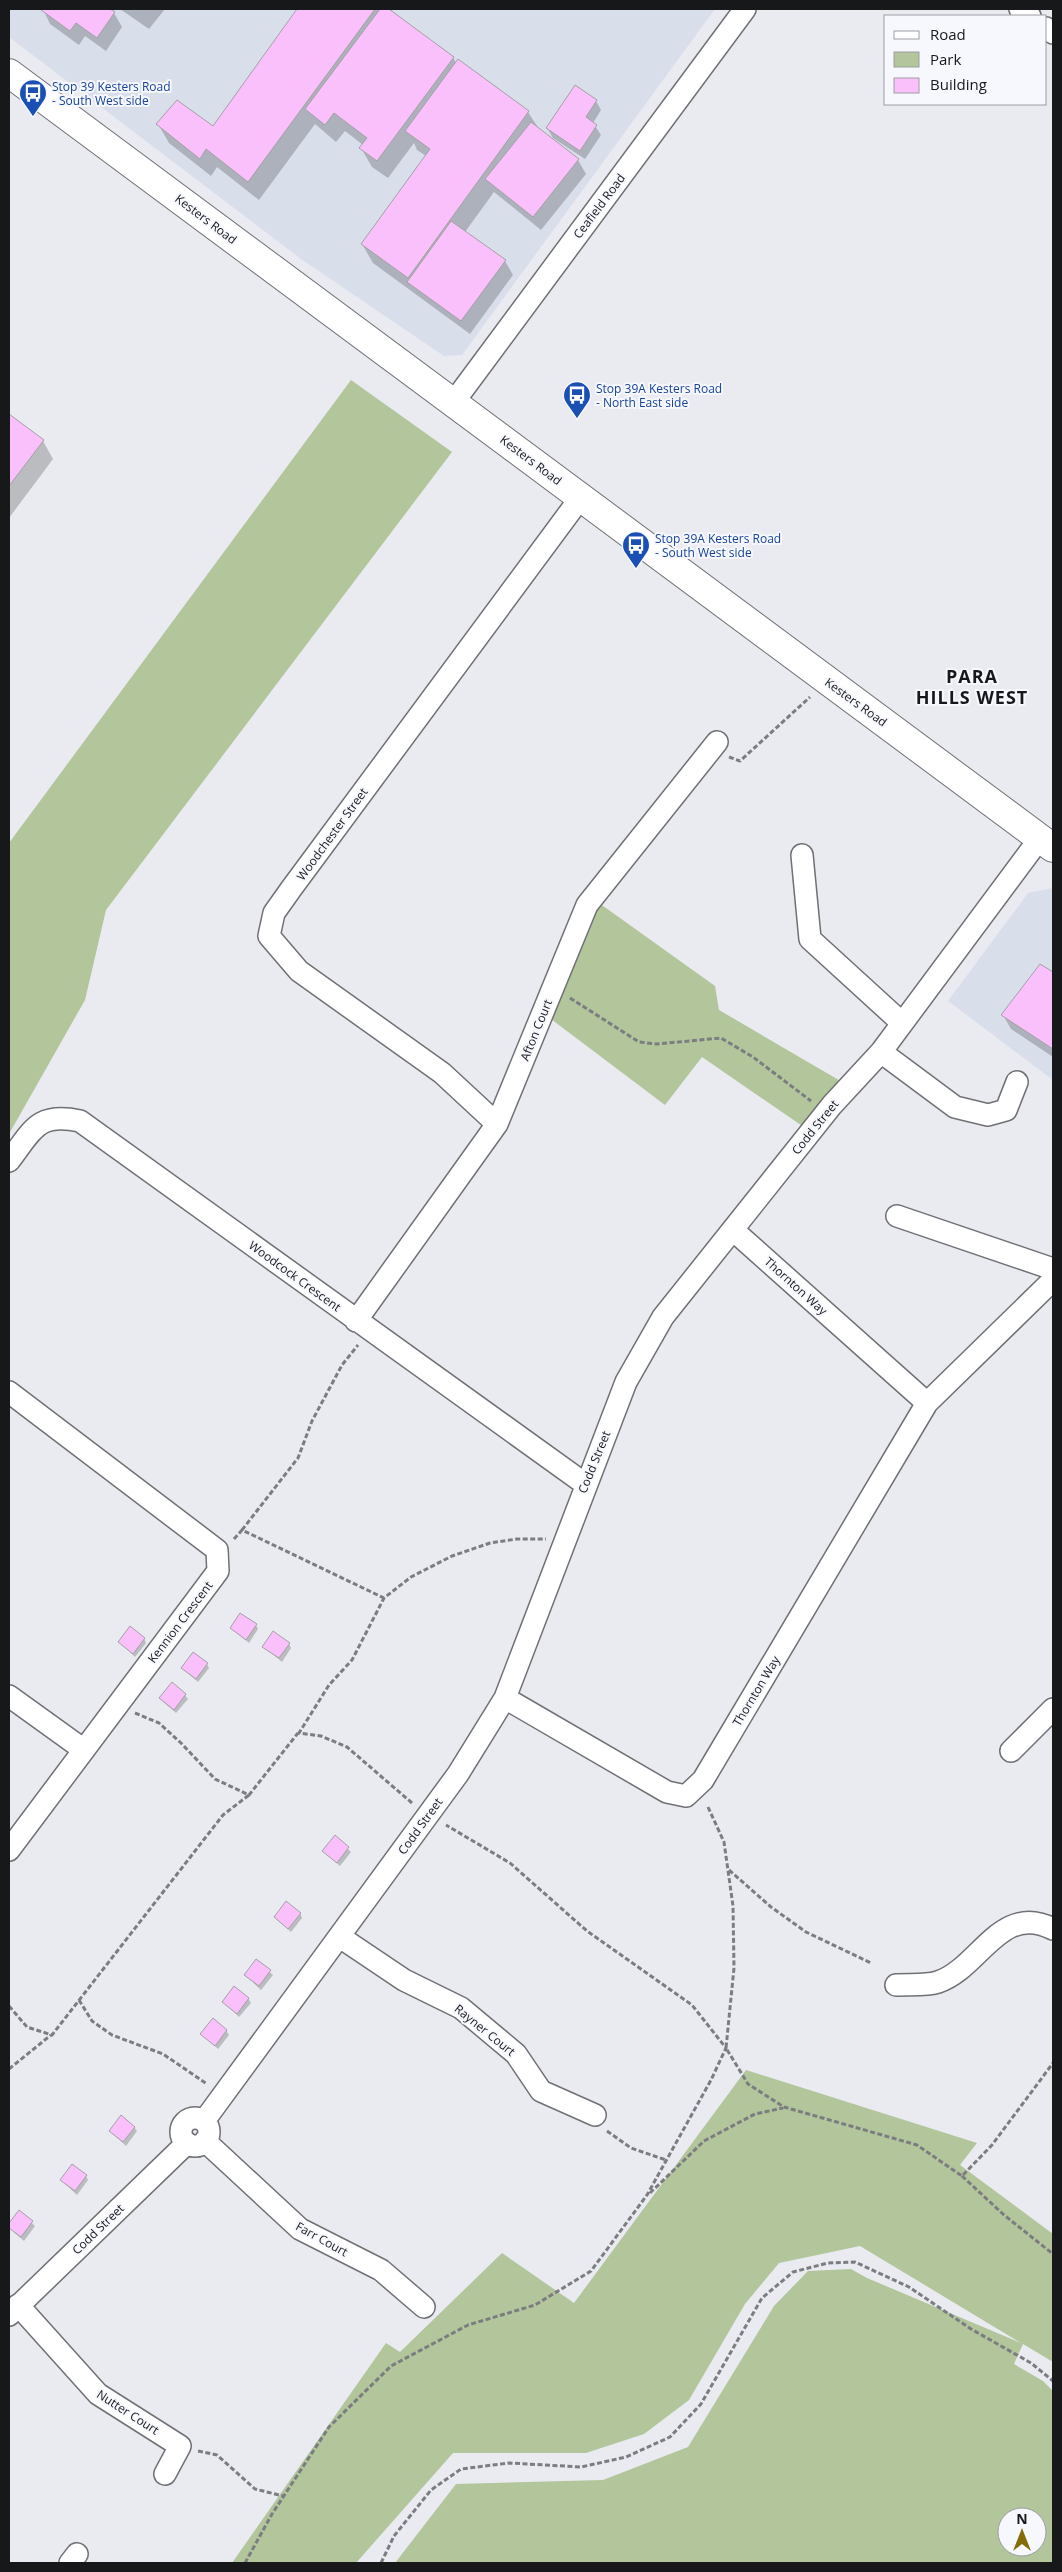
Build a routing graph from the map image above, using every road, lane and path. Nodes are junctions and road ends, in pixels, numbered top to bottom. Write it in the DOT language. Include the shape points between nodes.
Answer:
graph roads {
  1 [pos="745,9"];
  2 [pos="9,73"];
  3 [pos="453,403"];
  4 [pos="581,497"];
  5 [pos="814,693"];
  6 [pos="714,747"];
  7 [pos="1047,843"];
  8 [pos="802,855"];
  9 [pos="553,988"];
  10 [pos="902,1023"];
  11 [pos="881,1052"];
  12 [pos="1017,1082"];
  13 [pos="826,1112"];
  14 [pos="498,1124"];
  15 [pos="9,1161"];
  16 [pos="897,1216"];
  17 [pos="733,1230"];
  18 [pos="1053,1269"];
  19 [pos="1053,1280"];
  20 [pos="356,1321"];
  21 [pos="360,1342"];
  22 [pos="9,1392"];
  23 [pos="926,1403"];
  24 [pos="585,1484"];
  25 [pos="242,1530"];
  26 [pos="234,1539"];
  27 [pos="551,1539"];
  28 [pos="384,1598"];
  29 [pos="9,1696"];
  30 [pos="505,1698"];
  31 [pos="1053,1709"];
  32 [pos="128,1710"];
  33 [pos="299,1733"];
  34 [pos="84,1750"];
  35 [pos="1011,1751"];
  36 [pos="249,1795"];
  37 [pos="414,1805"];
  38 [pos="708,1806"];
  39 [pos="442,1823"];
  40 [pos="9,1850"];
  41 [pos="728,1870"];
  42 [pos="1053,1929"];
  43 [pos="340,1937"];
  44 [pos="871,1963"];
  45 [pos="896,1985"];
  46 [pos="79,2000"];
  47 [pos="9,2006"];
  48 [pos="52,2035"];
  49 [pos="726,2048"];
  50 [pos="1053,2063"];
  51 [pos="9,2068"];
  52 [pos="209,2086"];
  53 [pos="784,2108"];
  54 [pos="599,2122"];
  55 [pos="199,2135"];
  56 [pos="666,2160"];
  57 [pos="962,2176"];
  58 [pos="647,2195"];
  59 [pos="1053,2254"];
  60 [pos="424,2307"];
  61 [pos="14,2310"];
  62 [pos="1053,2382"];
  63 [pos="180,2446"];
  64 [pos="165,2474"];
  65 [pos="283,2496"];
  66 [pos="245,2563"];
  67 [pos="381,2563"];
  1 -- 3 [label="street, Ceafield Road"];
  2 -- 3 [label="main road, Kesters Road"];
  3 -- 4 [label="main road, Kesters Road"];
  4 -- 7 [label="main road, Kesters Road"];
  4 -- 14 [label="street, Woodchester Street" via="291,889 274,913 270,936 299,971 442,1072"];
  5 -- 6 [label="path" via="740,761"];
  6 -- 9 [label="street, Afton Court" via="587,905"];
  7 -- 10 [label="street, Codd Street"];
  8 -- 10 [label="street" via="810,939"];
  9 -- 13 [label="path" via="638,1042 657,1044 721,1038 753,1057"];
  9 -- 14 [label="street, Afton Court"];
  10 -- 11 [label="street, Codd Street"];
  11 -- 12 [label="street" via="955,1106 988,1115 1006,1110"];
  11 -- 13 [label="street, Codd Street"];
  13 -- 17 [label="street, Codd Street"];
  14 -- 20 [label="street, Afton Court"];
  15 -- 20 [label="street, Woodcock Crescent" via="39,1123 59,1117 80,1121"];
  16 -- 18 [label="street"];
  17 -- 23 [label="street, Thornton Way"];
  17 -- 24 [label="street, Codd Street" via="663,1317 626,1382"];
  19 -- 23 [label="street, Thornton Way"];
  20 -- 24 [label="street, Woodcock Crescent"];
  21 -- 25 [label="path" via="342,1365 312,1421 298,1458"];
  22 -- 34 [label="street, Kennion Crescent" via="217,1550 218,1571"];
  23 -- 30 [label="street, Thornton Way" via="703,1780 686,1796 667,1792"];
  24 -- 30 [label="street, Codd Street"];
  25 -- 26 [label="path"];
  25 -- 28 [label="path"];
  27 -- 28 [label="path" via="490,1543 452,1556 410,1577"];
  28 -- 33 [label="path" via="352,1660 329,1685"];
  29 -- 34 [label="street"];
  30 -- 43 [label="street, Codd Street" via="458,1774"];
  31 -- 35 [label="street"];
  32 -- 36 [label="path" via="159,1723 215,1779"];
  33 -- 36 [label="path"];
  33 -- 37 [label="path" via="321,1736 347,1747"];
  34 -- 40 [label="street, Kennion Crescent"];
  36 -- 46 [label="path" via="224,1815"];
  38 -- 41 [label="path" via="724,1842"];
  39 -- 49 [label="path" via="510,1863 587,1931 692,2005"];
  41 -- 44 [label="path" via="806,1932"];
  41 -- 49 [label="path" via="733,1906 734,1968"];
  42 -- 45 [label="street" via="1043,1924 1025,1923 1011,1927 993,1937 962,1969 938,1982"];
  43 -- 54 [label="street, Rayner Court" via="404,1980 461,2008 516,2054 541,2091"];
  43 -- 55 [label="street, Codd Street"];
  46 -- 48 [label="path"];
  46 -- 52 [label="path" via="92,2021 112,2035 163,2054"];
  47 -- 48 [label="path" via="27,2026"];
  48 -- 51 [label="path"];
  49 -- 53 [label="path" via="748,2084"];
  49 -- 56 [label="path" via="712,2080"];
  50 -- 57 [label="path" via="992,2145"];
  53 -- 57 [label="path" via="917,2145"];
  53 -- 58 [label="path" via="755,2114 704,2142"];
  54 -- 56 [label="path" via="631,2148"];
  55 -- 60 [label="street, Farr Court" via="300,2229 380,2270"];
  55 -- 61 [label="street, Codd Street"];
  56 -- 58 [label="path"];
  57 -- 59 [label="path"];
  58 -- 65 [label="path" via="591,2271 535,2305 468,2325 391,2366 329,2427"];
  61 -- 63 [label="street, Nutter Court" via="98,2394"];
  62 -- 67 [label="path" via="1031,2364 971,2330 909,2287 855,2262 828,2263 793,2272 762,2298 701,2404 670,2437 626,2457 581,2467 509,2463 461,2468 431,2490 394,2536"];
  63 -- 64 [label="street"];
  63 -- 65 [label="path" via="217,2455 255,2489"];
  65 -- 66 [label="path"];
}
